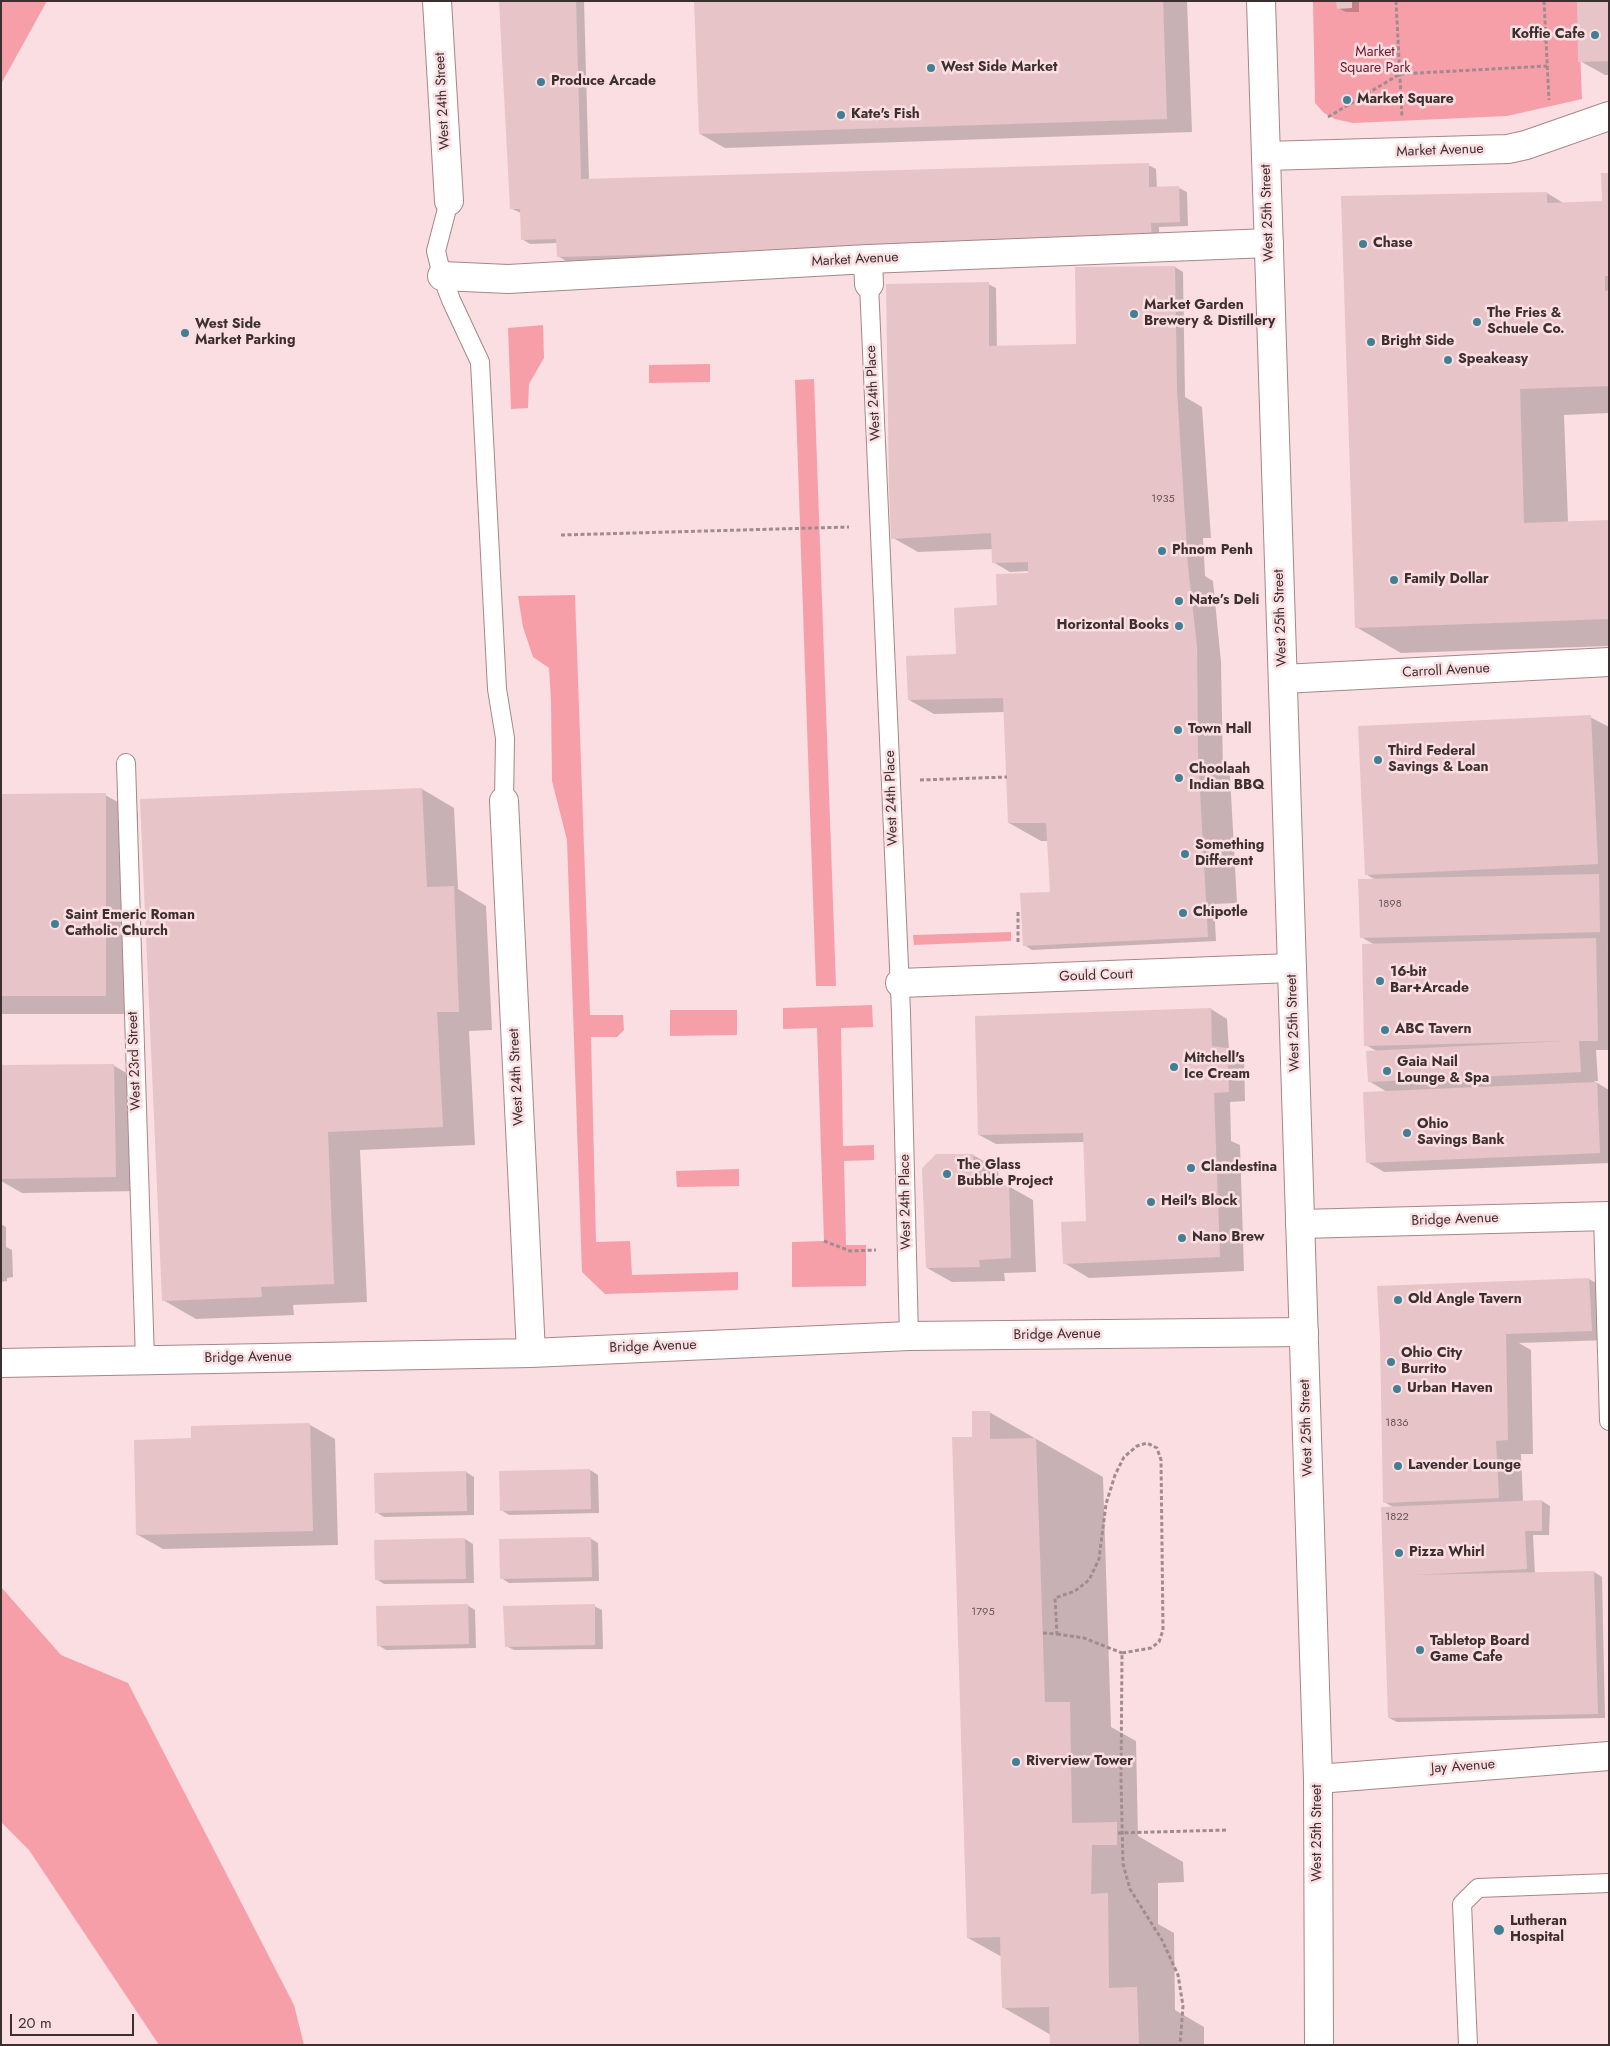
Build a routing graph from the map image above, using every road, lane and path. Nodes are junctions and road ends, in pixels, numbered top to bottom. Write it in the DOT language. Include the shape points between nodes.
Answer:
graph roads {
  1 [pos="437,1"];
  2 [pos="1261,1"];
  3 [pos="1396,1"];
  4 [pos="1544,1"];
  5 [pos="1547,66"];
  6 [pos="1400,74"];
  7 [pos="1549,102"];
  8 [pos="1609,116"];
  9 [pos="1320,121"];
  10 [pos="1403,125"];
  11 [pos="1266,156"];
  12 [pos="449,201"];
  13 [pos="1269,243"];
  14 [pos="869,271"];
  15 [pos="442,276"];
  16 [pos="880,526"];
  17 [pos="561,535"];
  18 [pos="1609,662"];
  19 [pos="1283,679"];
  20 [pos="126,763"];
  21 [pos="1007,778"];
  22 [pos="891,780"];
  23 [pos="504,801"];
  24 [pos="1292,968"];
  25 [pos="900,983"];
  26 [pos="1606,1216"];
  27 [pos="1300,1224"];
  28 [pos="824,1241"];
  29 [pos="881,1250"];
  30 [pos="1304,1332"];
  31 [pos="909,1336"];
  32 [pos="531,1353"];
  33 [pos="144,1360"];
  34 [pos="1,1363"];
  35 [pos="1609,1421"];
  36 [pos="1043,1633"];
  37 [pos="1057,1634"];
  38 [pos="1122,1653"];
  39 [pos="1609,1756"];
  40 [pos="1318,1779"];
  41 [pos="1227,1830"];
  42 [pos="1120,1833"];
  43 [pos="1609,1883"];
  44 [pos="1180,2045"];
  45 [pos="1319,2045"];
  46 [pos="1468,2045"];
  1 -- 12 [label="street, West 24th Street"];
  2 -- 11 [label="street, West 25th Street"];
  3 -- 6 [label="path"];
  4 -- 5 [label="path"];
  5 -- 6 [label="path"];
  5 -- 7 [label="path"];
  6 -- 9 [label="path"];
  6 -- 10 [label="path"];
  8 -- 11 [label="street, Market Avenue" via="1508,149"];
  11 -- 13 [label="street, West 25th Street"];
  12 -- 15 [label="lane" via="436,250"];
  13 -- 14 [label="street, Market Avenue"];
  13 -- 19 [label="street, West 25th Street"];
  14 -- 15 [label="street, Market Avenue" via="508,279"];
  14 -- 16 [label="lane, West 24th Place"];
  15 -- 23 [label="lane" via="480,362 497,689 505,738"];
  16 -- 17 [label="path"];
  16 -- 22 [label="lane, West 24th Place"];
  18 -- 19 [label="street, Carroll Avenue"];
  19 -- 24 [label="street, West 25th Street"];
  20 -- 33 [label="lane, West 23rd Street"];
  21 -- 22 [label="path"];
  22 -- 25 [label="lane, West 24th Place"];
  23 -- 32 [label="street, West 24th Street"];
  24 -- 25 [label="street, Gould Court"];
  24 -- 27 [label="street, West 25th Street"];
  25 -- 31 [label="lane, West 24th Place"];
  26 -- 27 [label="street, Bridge Avenue"];
  26 -- 35 [label="lane"];
  27 -- 30 [label="street, West 25th Street"];
  28 -- 29 [label="path" via="850,1251"];
  30 -- 31 [label="street, Bridge Avenue"];
  30 -- 40 [label="street, West 25th Street"];
  31 -- 32 [label="street, Bridge Avenue"];
  32 -- 33 [label="street, Bridge Avenue"];
  33 -- 34 [label="street, Bridge Avenue"];
  36 -- 37 [label="path"];
  37 -- 38 [label="path" via="1084,1638"];
  37 -- 38 [label="path" via="1056,1598 1089,1580 1099,1559 1106,1504 1115,1475 1124,1457 1137,1446 1147,1443 1157,1448 1161,1460 1163,1630 1159,1642 1151,1648"];
  38 -- 42 [label="path"];
  39 -- 40 [label="street, Jay Avenue"];
  40 -- 45 [label="street, West 25th Street"];
  41 -- 42 [label="path"];
  42 -- 44 [label="path" via="1130,1889 1162,1940 1178,1975 1184,2006"];
  43 -- 46 [label="lane" via="1478,1888 1462,1904"];
}
